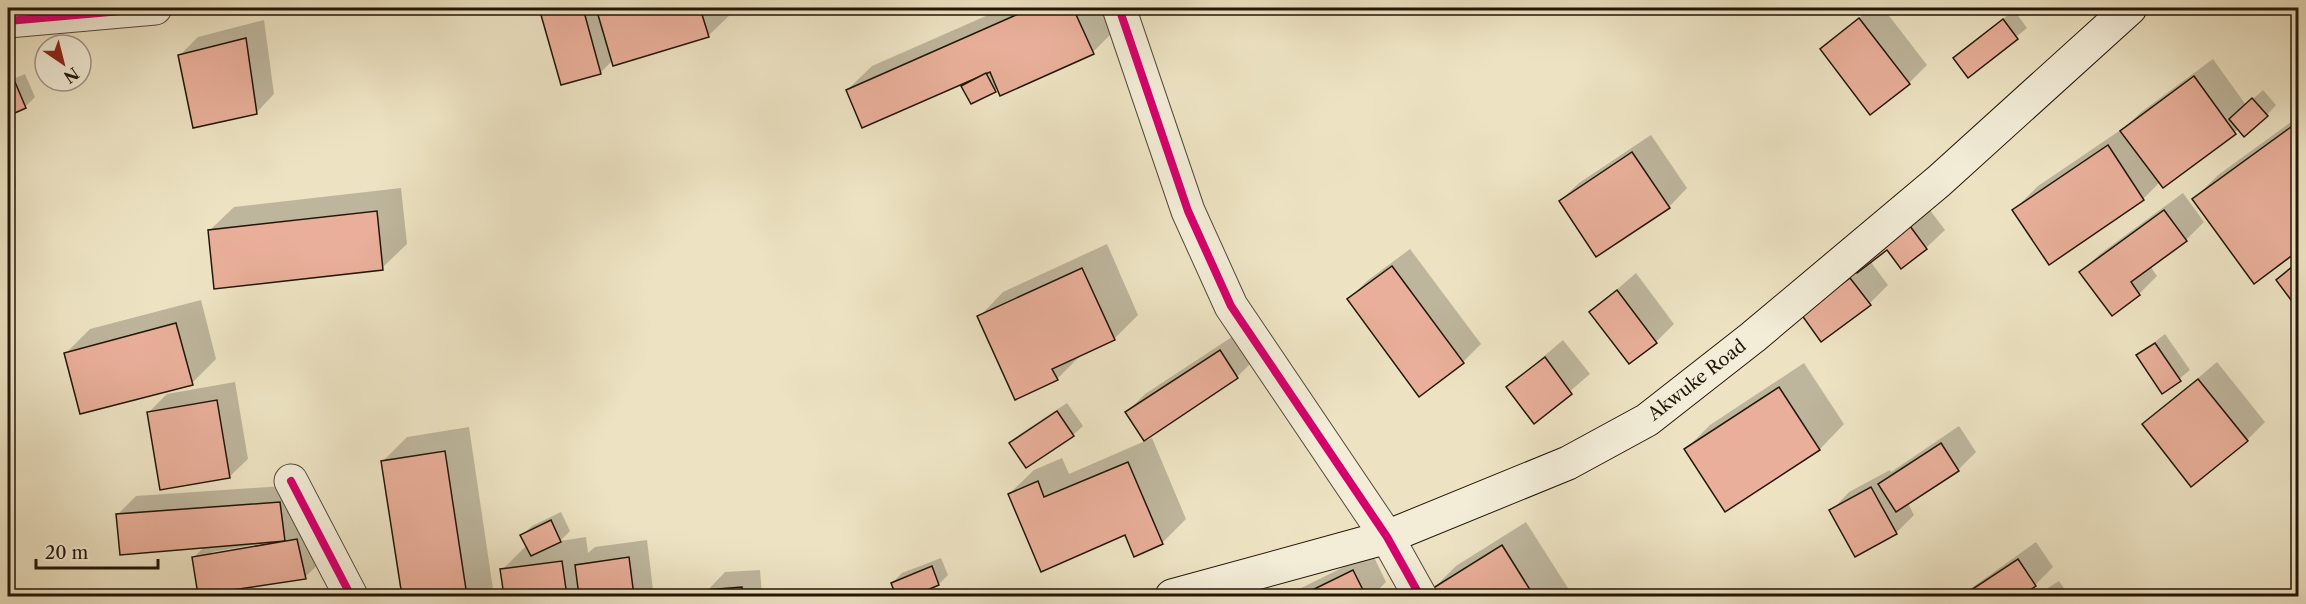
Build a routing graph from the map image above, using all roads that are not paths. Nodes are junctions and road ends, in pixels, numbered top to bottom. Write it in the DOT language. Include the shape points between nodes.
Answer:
graph roads {
  1 [pos="155,8"];
  2 [pos="1119,8"];
  3 [pos="2130,8"];
  4 [pos="8,21"];
  5 [pos="291,481"];
  6 [pos="1387,537"];
  7 [pos="351,597"];
  8 [pos="1172,597"];
  9 [pos="1420,597"];
  1 -- 4 [label="main road"];
  2 -- 6 [label="main road" via="1188,211 1231,306"];
  3 -- 6 [label="main road, Akwuke Road" via="1938,181 1753,337 1647,420 1568,463"];
  5 -- 7 [label="main road"];
  6 -- 8 [label="main road, Akwuke Road"];
  6 -- 9 [label="main road"];
}
